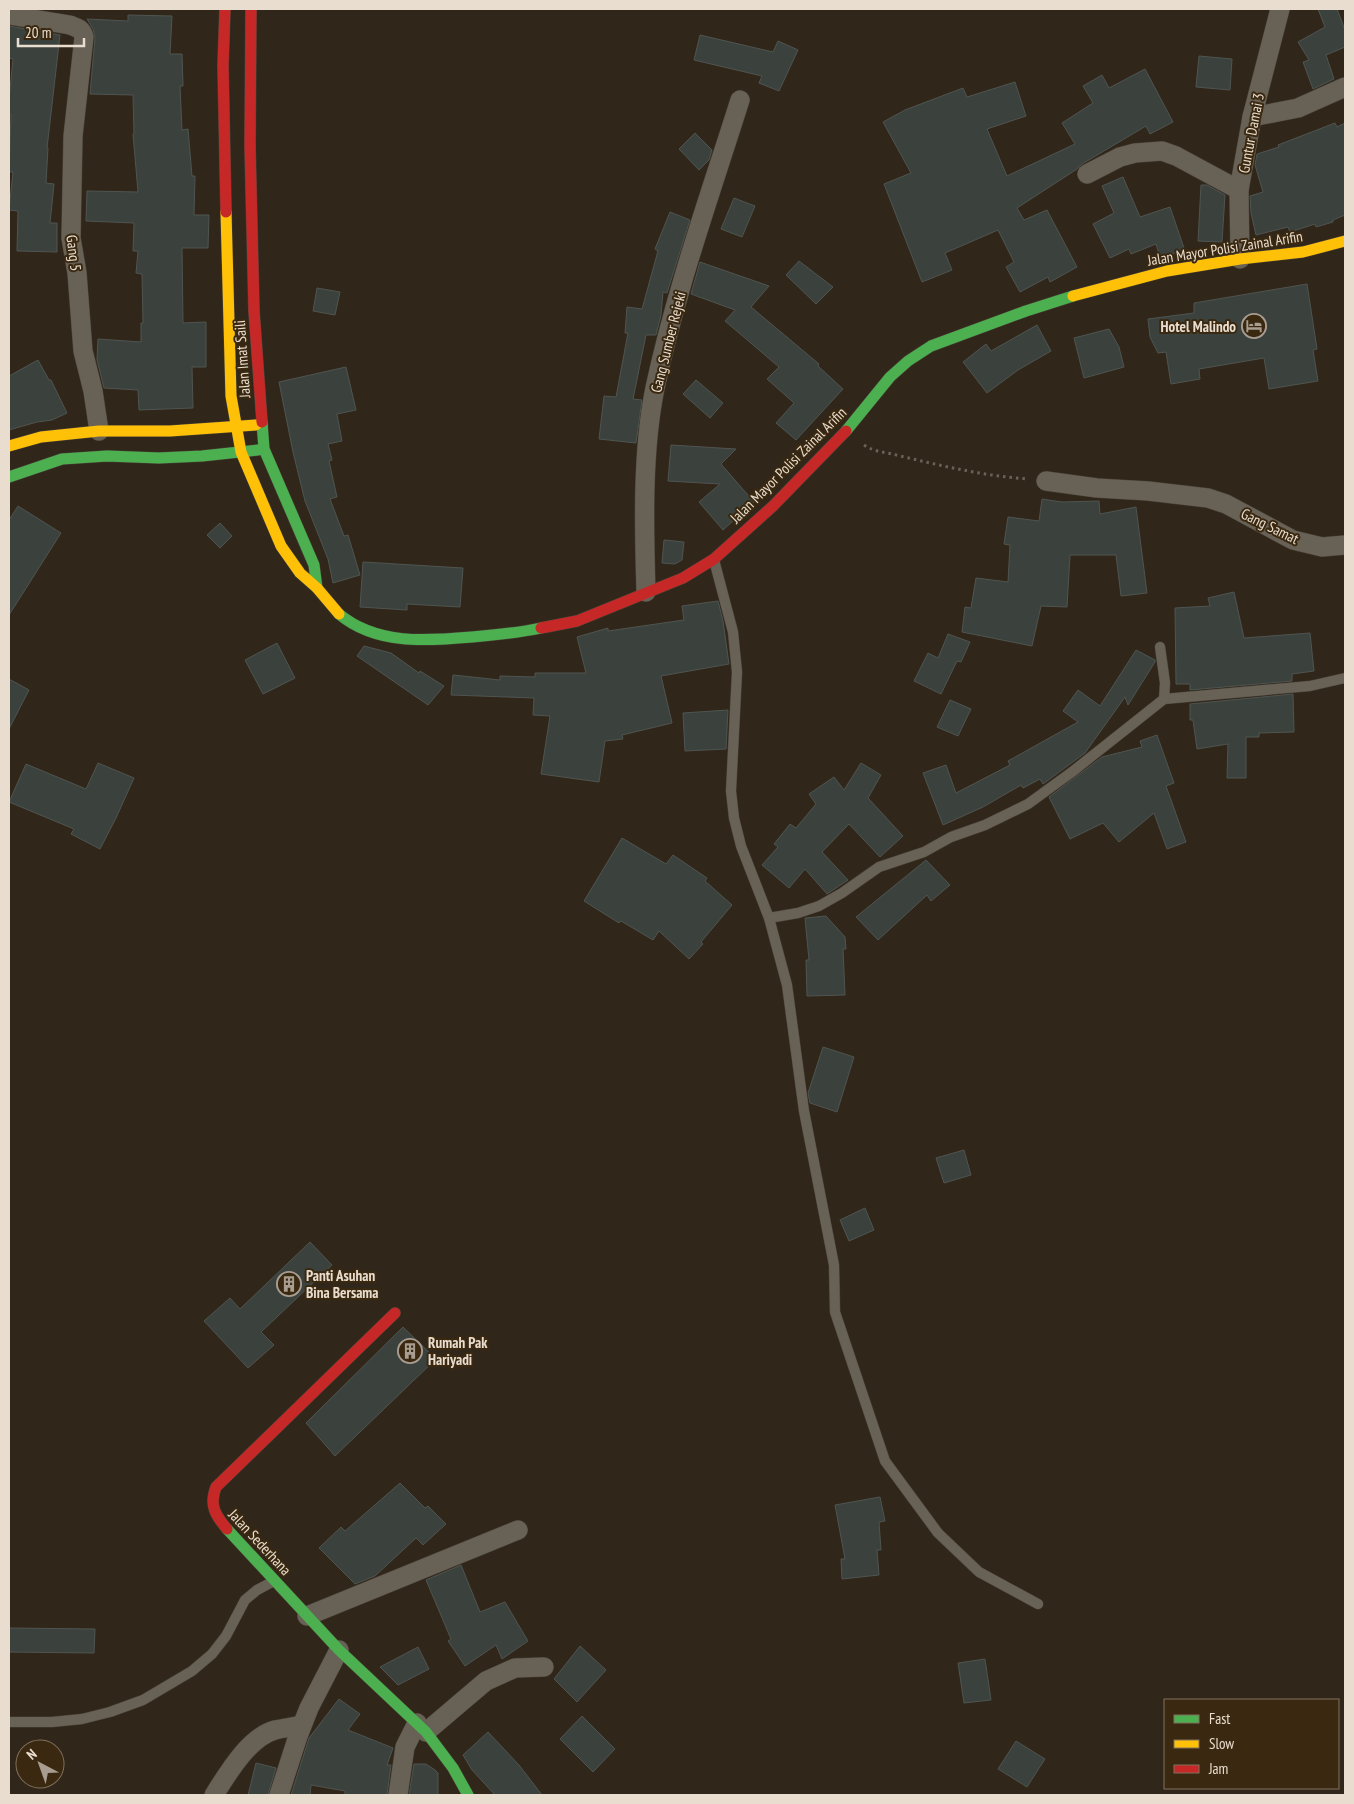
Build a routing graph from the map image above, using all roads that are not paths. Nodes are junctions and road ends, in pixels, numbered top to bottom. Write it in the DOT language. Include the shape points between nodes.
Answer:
graph roads {
  1 [pos="225,9"];
  2 [pos="251,9"];
  3 [pos="1280,9"];
  4 [pos="9,15"];
  5 [pos="1345,87"];
  6 [pos="740,100"];
  7 [pos="1252,117"];
  8 [pos="1087,174"];
  9 [pos="1239,190"];
  10 [pos="1345,242"];
  11 [pos="1240,259"];
  12 [pos="231,396"];
  13 [pos="262,424"];
  14 [pos="237,426"];
  15 [pos="99,431"];
  16 [pos="9,446"];
  17 [pos="264,449"];
  18 [pos="241,452"];
  19 [pos="9,476"];
  20 [pos="1046,481"];
  21 [pos="1345,545"];
  22 [pos="714,559"];
  23 [pos="317,588"];
  24 [pos="646,592"];
  25 [pos="1160,647"];
  26 [pos="1345,678"];
  27 [pos="1164,699"];
  28 [pos="769,918"];
  29 [pos="395,1313"];
  30 [pos="518,1530"];
  31 [pos="276,1580"];
  32 [pos="1038,1604"];
  33 [pos="307,1616"];
  34 [pos="339,1650"];
  35 [pos="544,1666"];
  36 [pos="9,1722"];
  37 [pos="302,1725"];
  38 [pos="422,1728"];
  39 [pos="214,1795"];
  40 [pos="279,1795"];
  41 [pos="398,1795"];
  42 [pos="468,1795"];
  1 -- 12 [label="main road, Jalan Imat Saili" via="224,141"];
  2 -- 13 [label="main road, Jalan Imat Saili" via="254,311"];
  3 -- 7 [label="street, Guntur Damai 3"];
  4 -- 15 [label="street, Gang 5" via="70,25 78,28 84,37 72,136 71,238 84,351"];
  5 -- 7 [label="street" via="1298,108"];
  6 -- 24 [label="street, Gang Sumber Rejeki" via="676,305 655,389 648,435 644,537"];
  7 -- 9 [label="street, Guntur Damai 3"];
  8 -- 9 [label="street" via="1120,157 1162,151"];
  9 -- 11 [label="street, Guntur Damai 3"];
  10 -- 11 [label="main road, Jalan Mayor Polisi Zainal Arifin" via="1303,252"];
  11 -- 22 [label="main road, Jalan Mayor Polisi Zainal Arifin" via="1167,271 1074,296 931,346 886,374 846,431 773,506"];
  12 -- 14 [label="main road, Jalan Mayor Polisi Zainal Arifin"];
  13 -- 14 [label="main road"];
  13 -- 17 [label="main road, Jalan Imat Saili"];
  14 -- 15 [label="main road" via="170,431"];
  14 -- 18 [label="main road, Jalan Mayor Polisi Zainal Arifin"];
  15 -- 16 [label="main road" via="41,437"];
  17 -- 18 [label="main road"];
  17 -- 23 [label="main road, Jalan Imat Saili" via="314,565"];
  18 -- 19 [label="main road" via="159,458 107,456 62,459"];
  18 -- 23 [label="main road, Jalan Mayor Polisi Zainal Arifin" via="281,546 300,573"];
  20 -- 21 [label="street, Gang Samat" via="1208,498 1226,504 1293,540 1322,547"];
  22 -- 24 [label="main road, Jalan Mayor Polisi Zainal Arifin" via="683,578"];
  22 -- 28 [label="lane" via="733,632 737,672 731,791 734,818 741,846"];
  23 -- 24 [label="main road, Jalan Mayor Polisi Zainal Arifin" via="350,624 387,637 429,641 519,633 577,621"];
  25 -- 27 [label="lane"];
  26 -- 27 [label="lane" via="1310,686"];
  27 -- 28 [label="lane" via="1028,804 924,852 879,867 819,906"];
  28 -- 32 [label="lane" via="787,986 804,1111 834,1265 836,1312 885,1461 938,1533 979,1572"];
  29 -- 31 [label="main road, Jalan Sederhana" via="216,1487 212,1496 215,1515"];
  30 -- 33 [label="street"];
  31 -- 33 [label="main road, Jalan Sederhana"];
  31 -- 36 [label="lane" via="245,1600 226,1636 212,1654 192,1671 143,1700 82,1719"];
  33 -- 34 [label="main road, Jalan Sederhana"];
  34 -- 37 [label="street"];
  34 -- 38 [label="main road, Jalan Sederhana"];
  35 -- 38 [label="street" via="515,1668 486,1682"];
  37 -- 39 [label="street" via="273,1730 257,1740 242,1755"];
  37 -- 40 [label="street"];
  38 -- 41 [label="street" via="405,1747"];
  38 -- 42 [label="main road, Jalan Sederhana" via="453,1768"];
}
